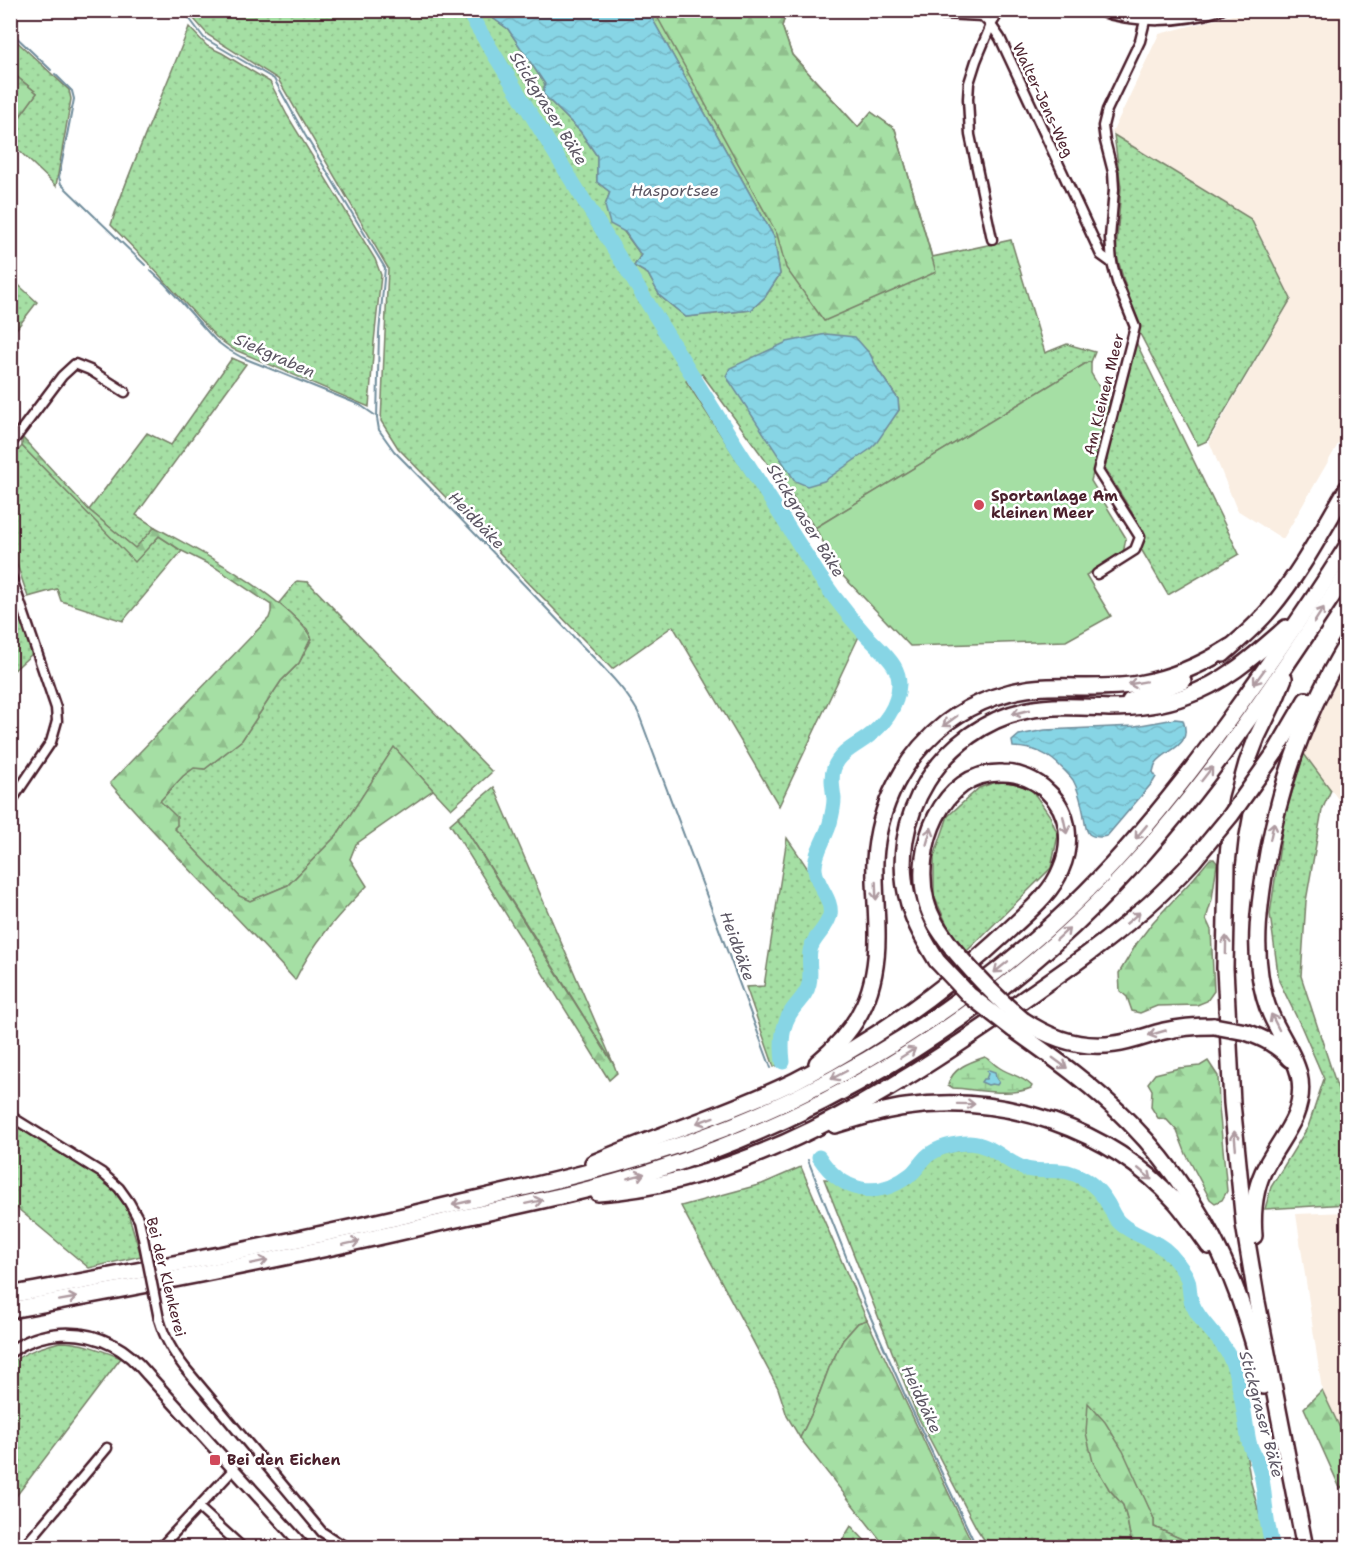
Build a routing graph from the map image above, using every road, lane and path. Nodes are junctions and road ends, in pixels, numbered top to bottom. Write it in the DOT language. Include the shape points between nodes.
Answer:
graph roads {
  1 [pos="906,10"];
  2 [pos="1000,10"];
  3 [pos="1096,10"];
  4 [pos="1221,10"];
  5 [pos="1208,13"];
  6 [pos="1145,21"];
  7 [pos="991,25"];
  8 [pos="1069,189"];
  9 [pos="992,239"];
  10 [pos="1112,263"];
  11 [pos="125,392"];
  12 [pos="10,445"];
  13 [pos="1347,488"];
  14 [pos="1347,545"];
  15 [pos="1347,572"];
  16 [pos="10,573"];
  17 [pos="1097,574"];
  18 [pos="1304,612"];
  19 [pos="1347,643"];
  20 [pos="1230,647"];
  21 [pos="1291,658"];
  22 [pos="1110,708"];
  23 [pos="10,803"];
  24 [pos="1018,1025"];
  25 [pos="1299,1075"];
  26 [pos="792,1082"];
  27 [pos="10,1116"];
  28 [pos="803,1134"];
  29 [pos="549,1182"];
  30 [pos="559,1196"];
  31 [pos="10,1295"];
  32 [pos="1238,1296"];
  33 [pos="1257,1302"];
  34 [pos="10,1310"];
  35 [pos="10,1352"];
  36 [pos="107,1448"];
  37 [pos="234,1469"];
  38 [pos="198,1507"];
  39 [pos="23,1548"];
  40 [pos="160,1548"];
  41 [pos="243,1548"];
  42 [pos="304,1548"];
  43 [pos="347,1548"];
  44 [pos="1296,1548"];
  45 [pos="1305,1548"];
  1 -- 7 [label="street" via="981,16"];
  2 -- 7 [label="street"];
  3 -- 6 [label="street"];
  4 -- 5 [label="street"];
  5 -- 6 [label="street"];
  6 -- 10 [label="street, Am Kleinen Meer" via="1103,126 1113,172"];
  7 -- 8 [label="street, Walter-Jens-Weg"];
  7 -- 9 [label="street" via="969,83 968,116"];
  8 -- 10 [label="street, Am Kleinen Meer" via="1101,255"];
  10 -- 17 [label="street, Am Kleinen Meer" via="1135,327 1098,471 1140,537 1135,550"];
  11 -- 12 [label="street" via="75,364"];
  13 -- 20 [label="highway" via="1283,592"];
  14 -- 18 [label="highway"];
  21 -- 15 [label="highway, one-way"];
  16 -- 23 [label="street" via="57,721 51,742"];
  18 -- 22 [label="highway" via="1219,682 1166,702"];
  18 -- 29 [label="highway, one-way" via="1212,742 1133,842 1086,892 996,972 949,1007 854,1066 759,1114 676,1146"];
  25 -- 19 [label="highway, one-way" via="1262,990 1259,915 1271,836 1287,774 1306,721"];
  28 -- 19 [label="highway, one-way, bridge" via="870,1099 975,1033 1138,914 1193,861 1231,815"];
  20 -- 22 [label="highway" via="1189,678"];
  20 -- 26 [label="highway, one-way" via="1187,670 1139,684 1047,687 1002,695 957,716 920,747 892,792 879,829 875,866 876,950 866,1001 836,1047"];
  30 -- 21 [label="highway, one-way" via="650,1172 786,1119 895,1061 960,1018 1053,944 1139,857 1223,754"];
  33 -- 21 [label="highway, one-way" via="1240,1198 1232,1103 1225,968 1227,864 1247,763"];
  22 -- 24 [label="highway, one-way, bridge" via="1054,707 1009,715 984,726 942,759 910,817 903,859 904,881 908,903 926,943 969,995"];
  25 -- 24 [label="highway, one-way, bridge" via="1283,1052 1267,1040 1214,1026 1176,1028 1114,1044 1087,1045"];
  24 -- 26 [label="highway, one-way, bridge" via="995,996 979,980 953,949 933,922 923,875 933,822 945,801 960,786 995,772 1032,780 1061,809 1068,849 1060,871 1026,914 982,955 936,993 845,1055"];
  24 -- 32 [label="highway, one-way" via="1124,1117 1174,1174 1198,1209"];
  25 -- 33 [label="highway" via="1298,1108 1256,1192 1253,1219"];
  26 -- 29 [label="highway, one-way"];
  27 -- 43 [label="street, Bei der Klenkerei, bridge" via="102,1173 119,1188 139,1220 159,1318 172,1351 322,1532"];
  28 -- 30 [label="highway" via="734,1162 658,1185"];
  28 -- 32 [label="highway, one-way" via="887,1111 943,1104 978,1104 1055,1122 1108,1148 1160,1186 1197,1229"];
  29 -- 31 [label="highway, one-way" via="293,1240"];
  34 -- 30 [label="highway, one-way" via="294,1255"];
  32 -- 44 [label="highway" via="1253,1339"];
  33 -- 45 [label="highway"];
  35 -- 37 [label="street" via="30,1341 60,1334 93,1337 112,1344 137,1362"];
  36 -- 39 [label="street"];
  37 -- 38 [label="street"];
  37 -- 42 [label="street"];
  38 -- 40 [label="street"];
  38 -- 41 [label="street"];
}
